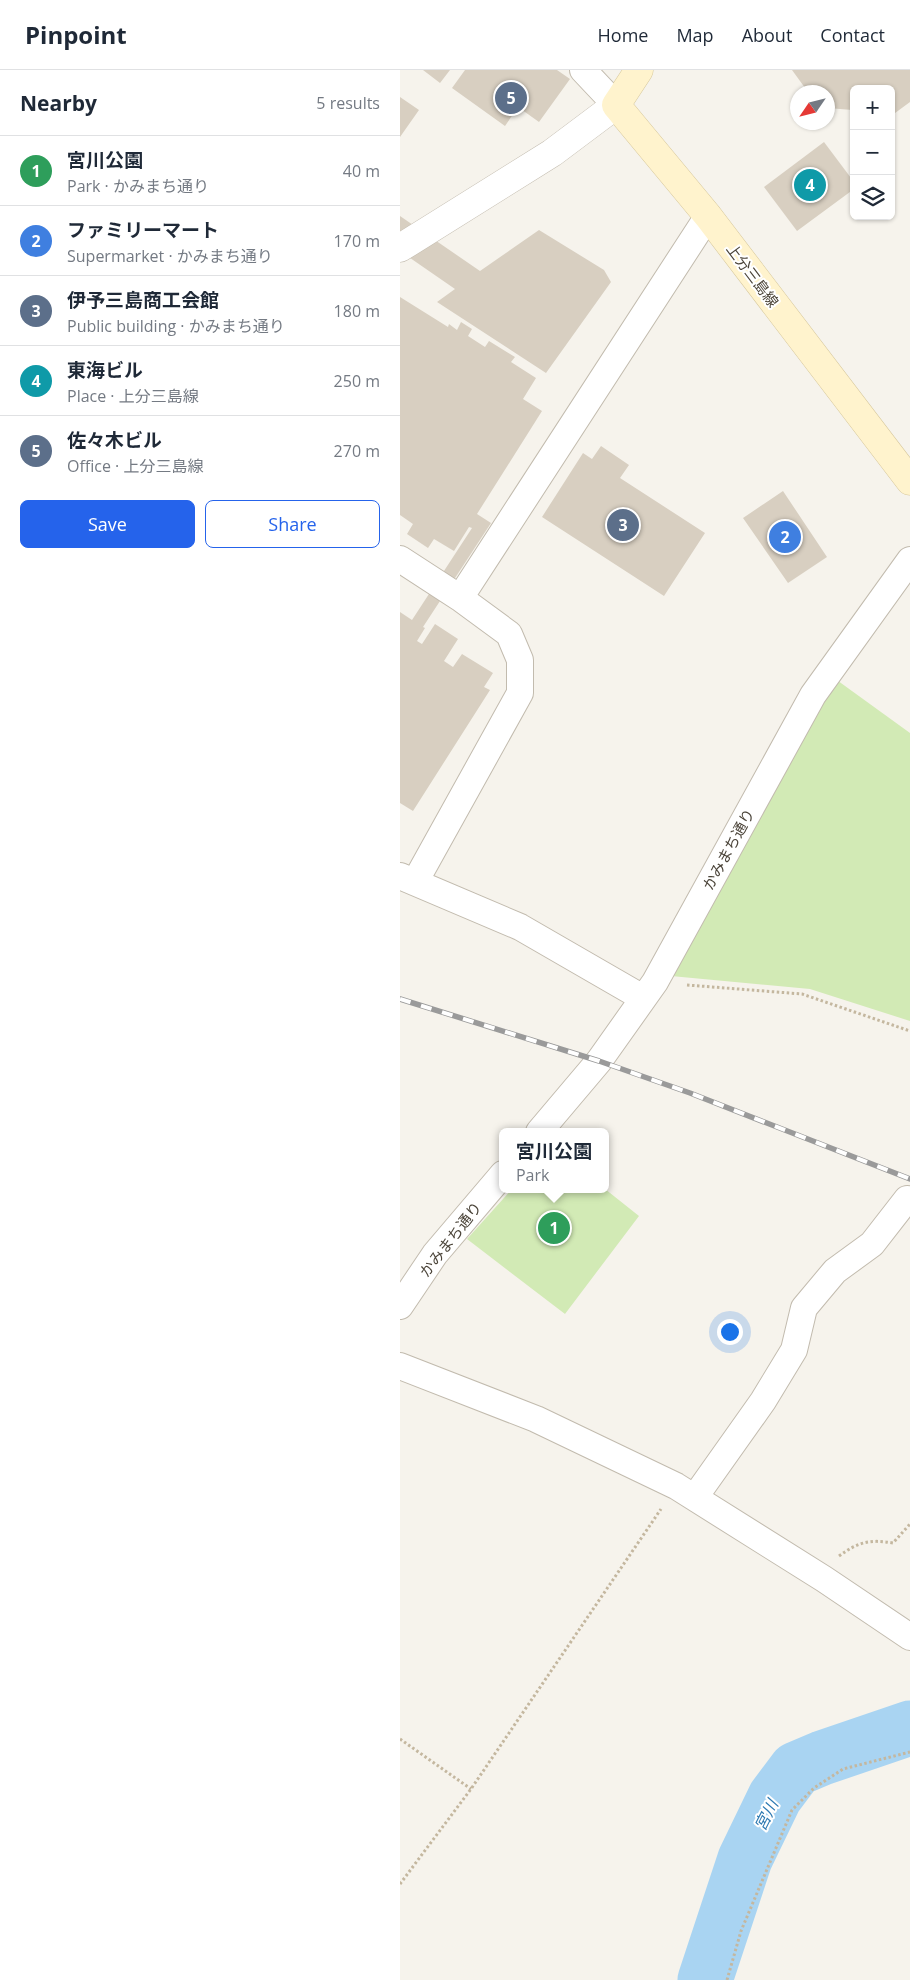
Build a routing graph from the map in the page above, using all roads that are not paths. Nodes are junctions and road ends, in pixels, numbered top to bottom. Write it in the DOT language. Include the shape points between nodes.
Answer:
graph roads {
  1 [pos="584,70"];
  2 [pos="639,70"];
  3 [pos="616,105"];
  4 [pos="708,216"];
  5 [pos="400,248"];
  6 [pos="910,481"];
  7 [pos="400,558"];
  8 [pos="910,560"];
  9 [pos="460,598"];
  10 [pos="407,879"];
  11 [pos="649,990"];
  12 [pos="542,1128"];
  13 [pos="499,1179"];
  14 [pos="910,1201"];
  15 [pos="400,1306"];
  16 [pos="400,1366"];
  17 [pos="685,1492"];
  18 [pos="910,1637"];
  1 -- 3 [label="street"];
  2 -- 3 [label="main road"];
  3 -- 4 [label="main road, 上分三島線"];
  3 -- 5 [label="street" via="552,153"];
  4 -- 6 [label="main road, 上分三島線"];
  4 -- 9 [label="street"];
  7 -- 9 [label="street"];
  8 -- 11 [label="street, かみまち通り" via="813,694"];
  9 -- 10 [label="street" via="509,634 520,660 520,694"];
  10 -- 11 [label="street" via="520,927"];
  11 -- 12 [label="street, かみまち通り" via="599,1061"];
  13 -- 15 [label="street, かみまち通り" via="435,1254"];
  14 -- 17 [label="street" via="907,1199 872,1244 835,1271 804,1308 794,1350 763,1401"];
  16 -- 17 [label="street" via="536,1419"];
  17 -- 18 [label="street"];
}
